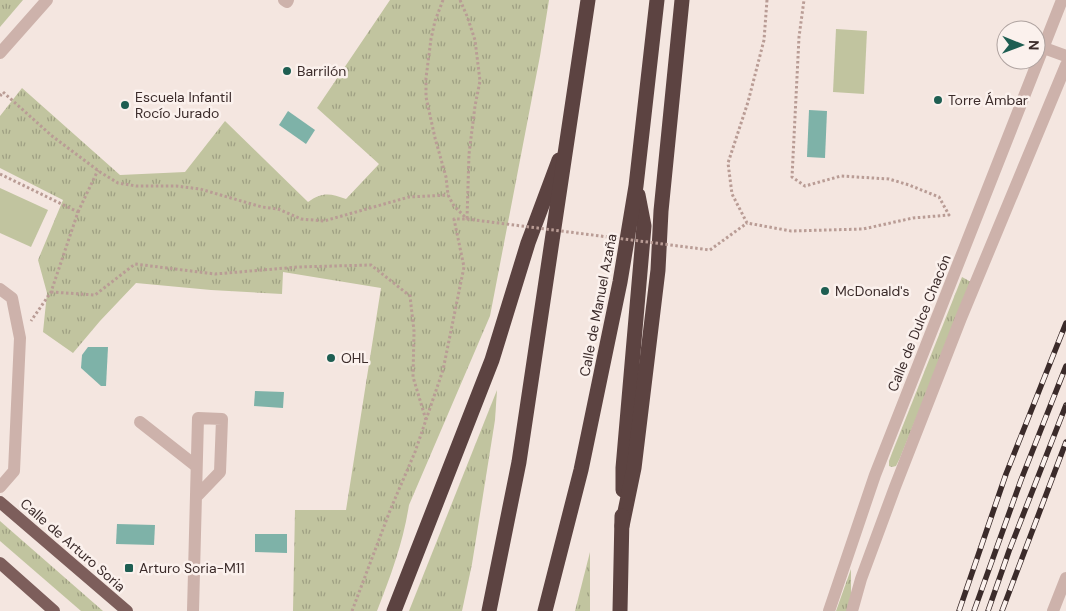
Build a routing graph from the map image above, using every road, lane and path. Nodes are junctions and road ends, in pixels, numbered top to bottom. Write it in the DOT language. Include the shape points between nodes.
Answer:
graph roads {
  1 [pos="47,0"];
  2 [pos="284,0"];
  3 [pos="288,0"];
  4 [pos="444,0"];
  5 [pos="460,0"];
  6 [pos="588,0"];
  7 [pos="657,0"];
  8 [pos="682,0"];
  9 [pos="767,0"];
  10 [pos="804,0"];
  11 [pos="1062,0"];
  12 [pos="1046,43"];
  13 [pos="1046,49"];
  14 [pos="0,53"];
  15 [pos="1066,56"];
  16 [pos="1066,65"];
  17 [pos="1035,70"];
  18 [pos="0,96"];
  19 [pos="568,135"];
  20 [pos="98,170"];
  21 [pos="0,174"];
  22 [pos="636,186"];
  23 [pos="448,195"];
  24 [pos="78,212"];
  25 [pos="468,219"];
  26 [pos="747,223"];
  27 [pos="0,289"];
  28 [pos="51,292"];
  29 [pos="20,338"];
  30 [pos="426,420"];
  31 [pos="140,422"];
  32 [pos="196,466"];
  33 [pos="0,488"];
  34 [pos="196,497"];
  35 [pos="0,502"];
  36 [pos="622,526"];
  37 [pos="0,563"];
  38 [pos="1066,578"];
  39 [pos="193,610"];
  40 [pos="54,611"];
  41 [pos="127,611"];
  42 [pos="352,611"];
  43 [pos="394,611"];
  44 [pos="489,611"];
  45 [pos="545,611"];
  46 [pos="620,611"];
  47 [pos="829,611"];
  48 [pos="852,611"];
  49 [pos="1053,611"];
  1 -- 14 [label="street"];
  2 -- 3 [label="street"];
  4 -- 23 [label="path" via="431,39 426,97"];
  5 -- 25 [label="path" via="475,40 480,81 469,154"];
  6 -- 19 [label="highway"];
  7 -- 22 [label="highway, Calle de Manuel Azaña"];
  8 -- 36 [label="highway" via="657,280 634,468"];
  9 -- 26 [label="path" via="764,40 728,163 732,194"];
  10 -- 26 [label="path" via="798,37 792,177 805,186 841,176 889,179 939,197 949,215 913,218 863,230 791,231"];
  11 -- 12 [label="street, Calle de Dulce Chacón"];
  13 -- 15 [label="street"];
  16 -- 48 [label="street" via="961,318 895,487"];
  17 -- 47 [label="street, Calle de Dulce Chacón" via="875,475"];
  18 -- 20 [label="path" via="3,92 52,136"];
  19 -- 43 [label="highway" via="528,243 489,369"];
  19 -- 44 [label="highway" via="519,462"];
  20 -- 23 [label="path" via="118,183 200,189 278,209 301,219 324,221 408,197"];
  20 -- 24 [label="path"];
  21 -- 24 [label="path"];
  22 -- 36 [label="highway" via="644,226 623,468"];
  22 -- 45 [label="highway, Calle de Manuel Azaña" via="620,282 581,470"];
  23 -- 25 [label="path"];
  24 -- 28 [label="path"];
  25 -- 26 [label="path, bridge" via="710,250"];
  25 -- 30 [label="path" via="454,219 464,267 443,370"];
  27 -- 29 [label="street" via="12,298"];
  28 -- 29 [label="path"];
  28 -- 30 [label="path" via="95,295 135,264 215,274 371,264 410,296 414,331 412,377"];
  29 -- 33 [label="street" via="14,471"];
  30 -- 42 [label="path"];
  31 -- 32 [label="street"];
  32 -- 34 [label="street"];
  32 -- 34 [label="street" via="198,418 222,419 220,472"];
  34 -- 39 [label="street"];
  35 -- 41 [label="main road, Calle de Arturo Soria"];
  36 -- 46 [label="highway"];
  37 -- 40 [label="main road"];
  38 -- 49 [label="street"];
}
